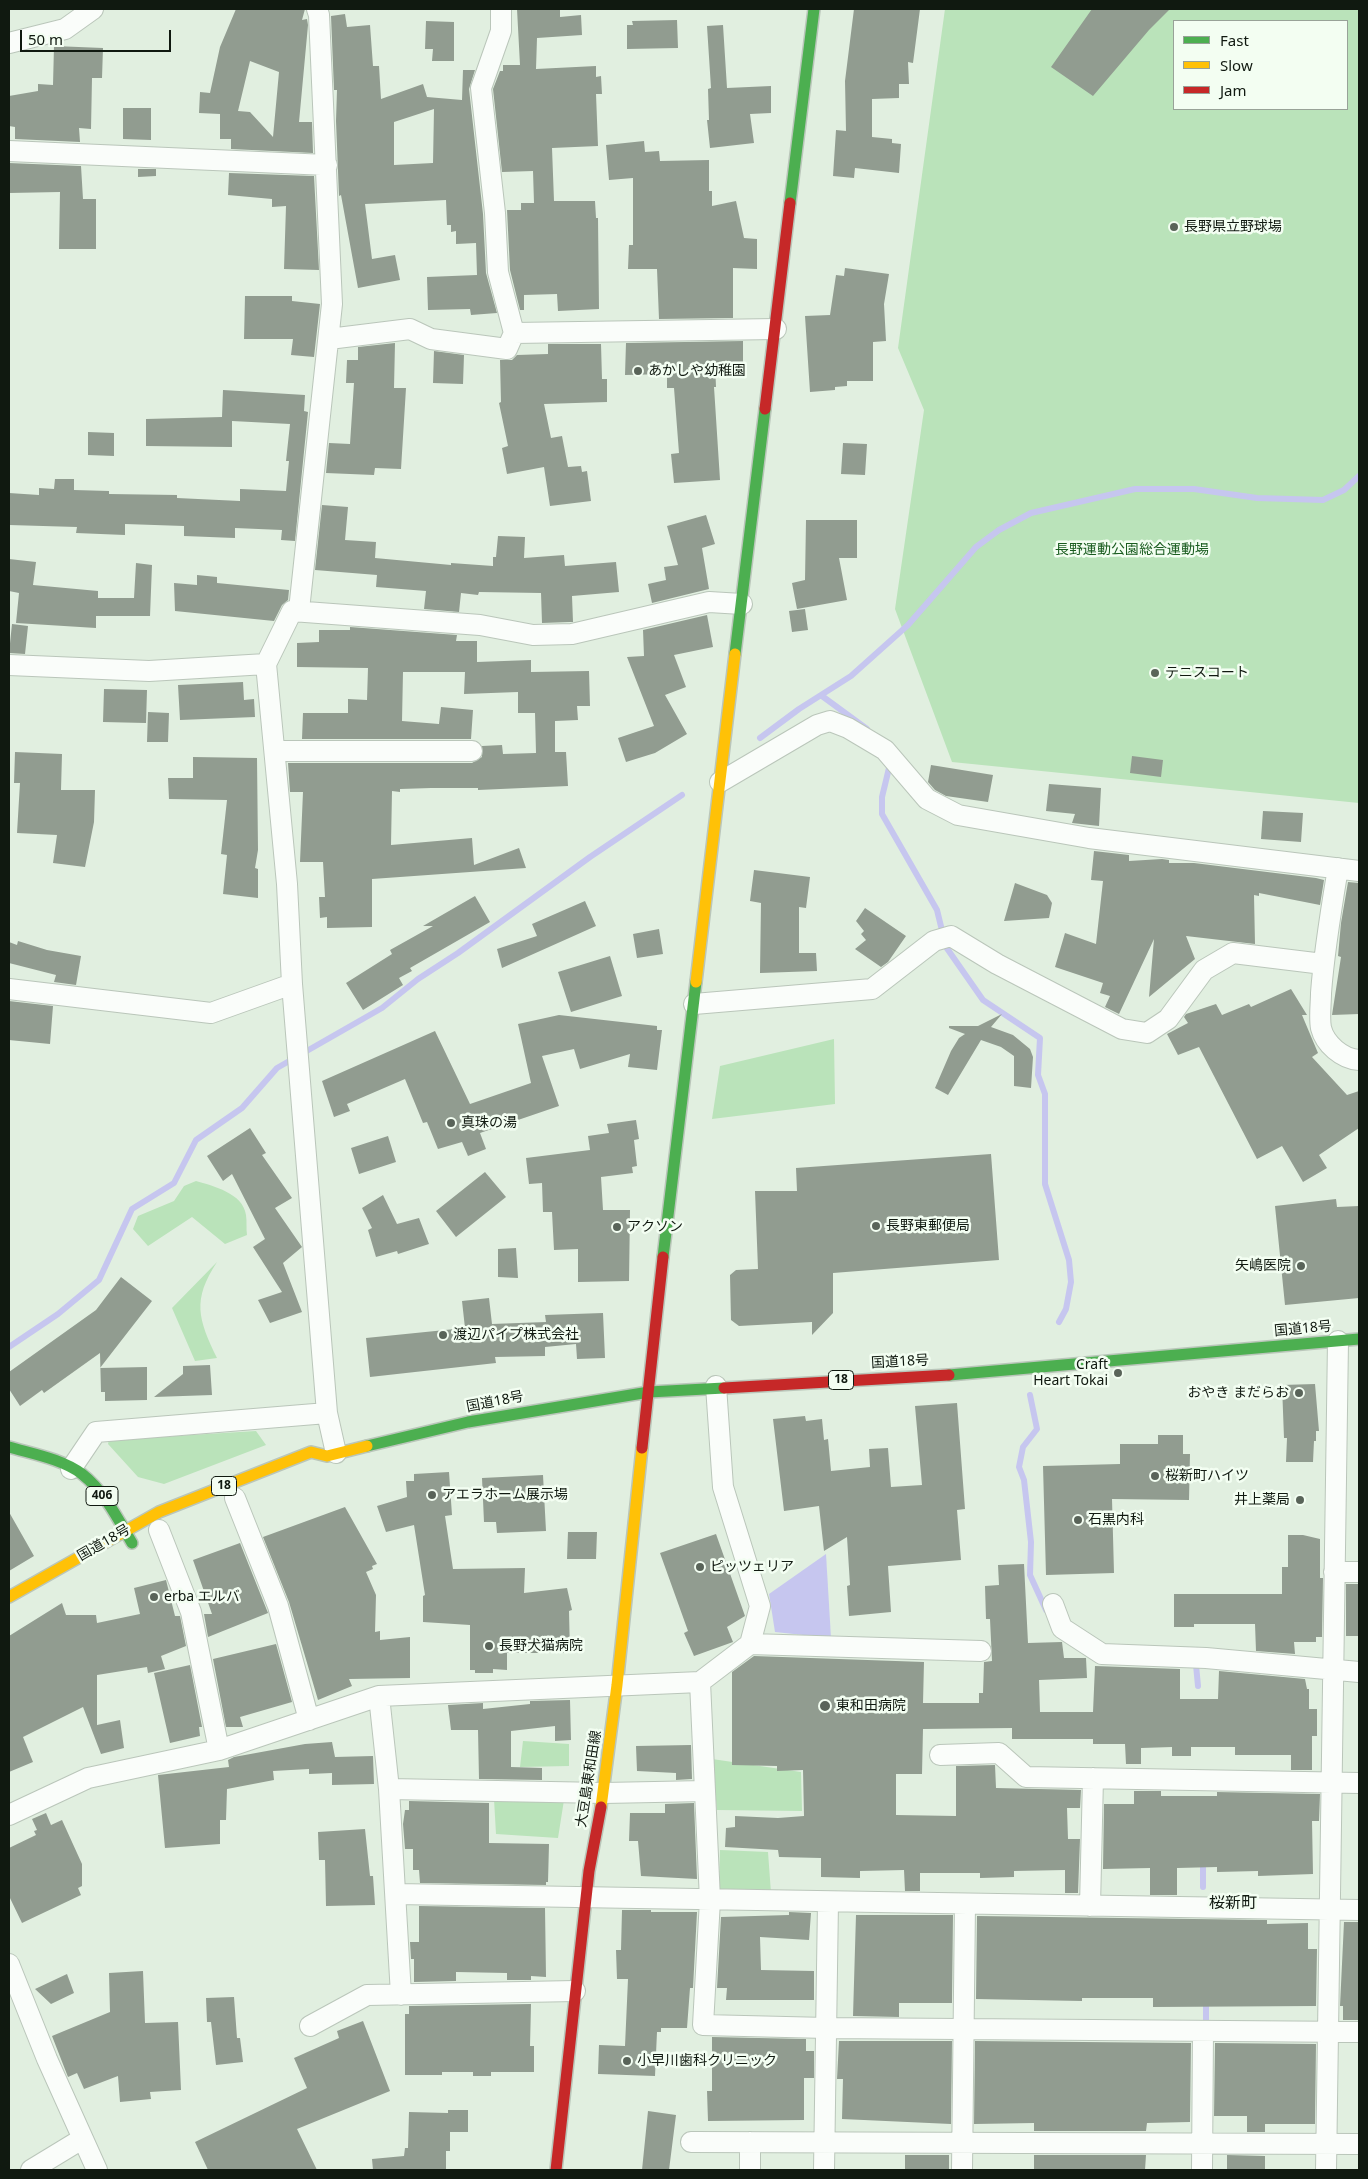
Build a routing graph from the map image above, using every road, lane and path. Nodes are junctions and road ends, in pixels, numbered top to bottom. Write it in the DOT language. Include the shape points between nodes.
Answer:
graph roads {
  1 [pos="94,9"];
  2 [pos="317,9"];
  3 [pos="501,9"];
  4 [pos="814,9"];
  5 [pos="9,44"];
  6 [pos="9,151"];
  7 [pos="327,165"];
  8 [pos="776,329"];
  9 [pos="514,333"];
  10 [pos="329,339"];
  11 [pos="742,604"];
  12 [pos="299,610"];
  13 [pos="266,664"];
  14 [pos="9,665"];
  15 [pos="276,751"];
  16 [pos="472,751"];
  17 [pos="720,782"];
  18 [pos="1338,868"];
  19 [pos="1359,871"];
  20 [pos="1323,964"];
  21 [pos="292,984"];
  22 [pos="9,989"];
  23 [pos="694,1004"];
  24 [pos="1359,1060"];
  25 [pos="1359,1339"];
  26 [pos="1338,1341"];
  27 [pos="716,1386"];
  28 [pos="649,1392"];
  29 [pos="327,1413"];
  30 [pos="9,1447"];
  31 [pos="332,1455"];
  32 [pos="71,1469"];
  33 [pos="315,1469"];
  34 [pos="235,1498"];
  35 [pos="124,1530"];
  36 [pos="146,1537"];
  37 [pos="1334,1572"];
  38 [pos="1359,1572"];
  39 [pos="9,1597"];
  40 [pos="1053,1604"];
  41 [pos="750,1644"];
  42 [pos="981,1651"];
  43 [pos="1333,1669"];
  44 [pos="1359,1672"];
  45 [pos="700,1682"];
  46 [pos="618,1685"];
  47 [pos="379,1696"];
  48 [pos="310,1720"];
  49 [pos="219,1750"];
  50 [pos="940,1755"];
  51 [pos="1092,1778"];
  52 [pos="1331,1783"];
  53 [pos="1359,1783"];
  54 [pos="389,1789"];
  55 [pos="705,1791"];
  56 [pos="604,1793"];
  57 [pos="9,1815"];
  58 [pos="396,1894"];
  59 [pos="586,1898"];
  60 [pos="710,1900"];
  61 [pos="828,1902"];
  62 [pos="965,1904"];
  63 [pos="1090,1906"];
  64 [pos="1330,1910"];
  65 [pos="1359,1910"];
  66 [pos="9,1964"];
  67 [pos="575,1990"];
  68 [pos="401,1995"];
  69 [pos="310,2026"];
  70 [pos="964,2027"];
  71 [pos="826,2028"];
  72 [pos="1203,2031"];
  73 [pos="1328,2032"];
  74 [pos="1359,2032"];
  75 [pos="82,2139"];
  76 [pos="691,2142"];
  77 [pos="750,2142"];
  78 [pos="825,2142"];
  79 [pos="962,2143"];
  80 [pos="1203,2143"];
  81 [pos="1326,2144"];
  82 [pos="1359,2144"];
  83 [pos="31,2170"];
  84 [pos="97,2170"];
  85 [pos="556,2170"];
  86 [pos="750,2170"];
  87 [pos="824,2170"];
  88 [pos="962,2170"];
  89 [pos="1202,2170"];
  90 [pos="1326,2170"];
  1 -- 5 [label="street" via="65,29"];
  2 -- 7 [label="street" via="320,16"];
  3 -- 9 [label="street" via="501,31 481,88 498,272"];
  4 -- 8 [label="main road, 大豆島東和田線"];
  6 -- 7 [label="street"];
  7 -- 10 [label="street" via="332,304"];
  8 -- 9 [label="street"];
  8 -- 11 [label="main road, 大豆島東和田線"];
  9 -- 10 [label="street" via="507,349 431,338 410,329"];
  10 -- 12 [label="street"];
  11 -- 12 [label="street" via="709,602 572,634 533,635 480,625"];
  11 -- 17 [label="main road, 大豆島東和田線"];
  12 -- 13 [label="street" via="292,611"];
  13 -- 14 [label="street" via="150,671"];
  13 -- 15 [label="street"];
  15 -- 16 [label="street"];
  15 -- 21 [label="street"];
  17 -- 18 [label="street" via="817,724 830,721 885,750 926,799 958,815 1089,838"];
  17 -- 23 [label="main road, 大豆島東和田線"];
  18 -- 19 [label="street"];
  18 -- 20 [label="street"];
  20 -- 23 [label="street" via="1233,953 1204,970 1168,1019 1147,1033 1122,1029 997,964 951,936 934,941 872,989"];
  20 -- 24 [label="street" via="1321,1027 1327,1042 1336,1050 1352,1060"];
  21 -- 22 [label="street" via="211,1013"];
  21 -- 29 [label="street"];
  23 -- 28 [label="main road, 大豆島東和田線"];
  25 -- 26 [label="main road, 国道18号 / 18"];
  26 -- 27 [label="main road, 国道18号 / 18" via="963,1374"];
  26 -- 37 [label="street"];
  27 -- 28 [label="main road, 国道18号 / 18"];
  27 -- 41 [label="street" via="723,1487 760,1606"];
  28 -- 31 [label="main road, 国道18号 / 18" via="468,1422"];
  28 -- 46 [label="main road, 大豆島東和田線"];
  29 -- 31 [label="street"];
  29 -- 32 [label="street" via="96,1432"];
  30 -- 32 [label="main road, 406"];
  31 -- 33 [label="main road"];
  31 -- 35 [label="main road, 国道18号 / 18" via="311,1452"];
  32 -- 35 [label="main road, 406" via="81,1473 102,1497"];
  34 -- 48 [label="street" via="278,1606"];
  35 -- 36 [label="main road, 406"];
  35 -- 39 [label="main road, 国道18号 / 18"];
  36 -- 49 [label="street" via="191,1612"];
  37 -- 38 [label="street"];
  37 -- 43 [label="street"];
  40 -- 43 [label="street" via="1062,1628 1102,1654 1206,1658"];
  41 -- 42 [label="street"];
  41 -- 45 [label="street"];
  43 -- 44 [label="street"];
  43 -- 52 [label="street"];
  45 -- 46 [label="street"];
  45 -- 55 [label="street"];
  46 -- 47 [label="street"];
  46 -- 56 [label="main road, 大豆島東和田線"];
  47 -- 48 [label="street"];
  47 -- 54 [label="street"];
  48 -- 49 [label="street"];
  49 -- 57 [label="street" via="88,1778"];
  50 -- 51 [label="street" via="1000,1753 1026,1777"];
  51 -- 52 [label="street"];
  51 -- 63 [label="street"];
  52 -- 53 [label="street"];
  52 -- 64 [label="street"];
  54 -- 56 [label="street"];
  54 -- 58 [label="street"];
  55 -- 56 [label="street"];
  55 -- 60 [label="street"];
  56 -- 59 [label="main road, 大豆島東和田線"];
  58 -- 59 [label="street"];
  58 -- 68 [label="street"];
  59 -- 60 [label="street"];
  59 -- 67 [label="main road, 大豆島東和田線"];
  60 -- 61 [label="street"];
  60 -- 71 [label="street" via="703,2024"];
  61 -- 62 [label="street"];
  61 -- 71 [label="street"];
  62 -- 63 [label="street"];
  62 -- 70 [label="street"];
  63 -- 64 [label="street"];
  64 -- 65 [label="street"];
  64 -- 73 [label="street"];
  66 -- 75 [label="street"];
  67 -- 68 [label="street"];
  67 -- 85 [label="main road, 大豆島東和田線"];
  68 -- 69 [label="street" via="368,1995"];
  70 -- 71 [label="street"];
  70 -- 72 [label="street"];
  70 -- 79 [label="street"];
  71 -- 78 [label="street"];
  72 -- 73 [label="street"];
  72 -- 80 [label="street"];
  73 -- 74 [label="street"];
  73 -- 81 [label="street"];
  75 -- 83 [label="street"];
  75 -- 84 [label="street"];
  76 -- 77 [label="street"];
  77 -- 78 [label="street"];
  77 -- 86 [label="street"];
  78 -- 79 [label="street"];
  78 -- 87 [label="street"];
  79 -- 80 [label="street"];
  79 -- 88 [label="street"];
  80 -- 81 [label="street"];
  80 -- 89 [label="street"];
  81 -- 82 [label="street"];
  81 -- 90 [label="street"];
}
